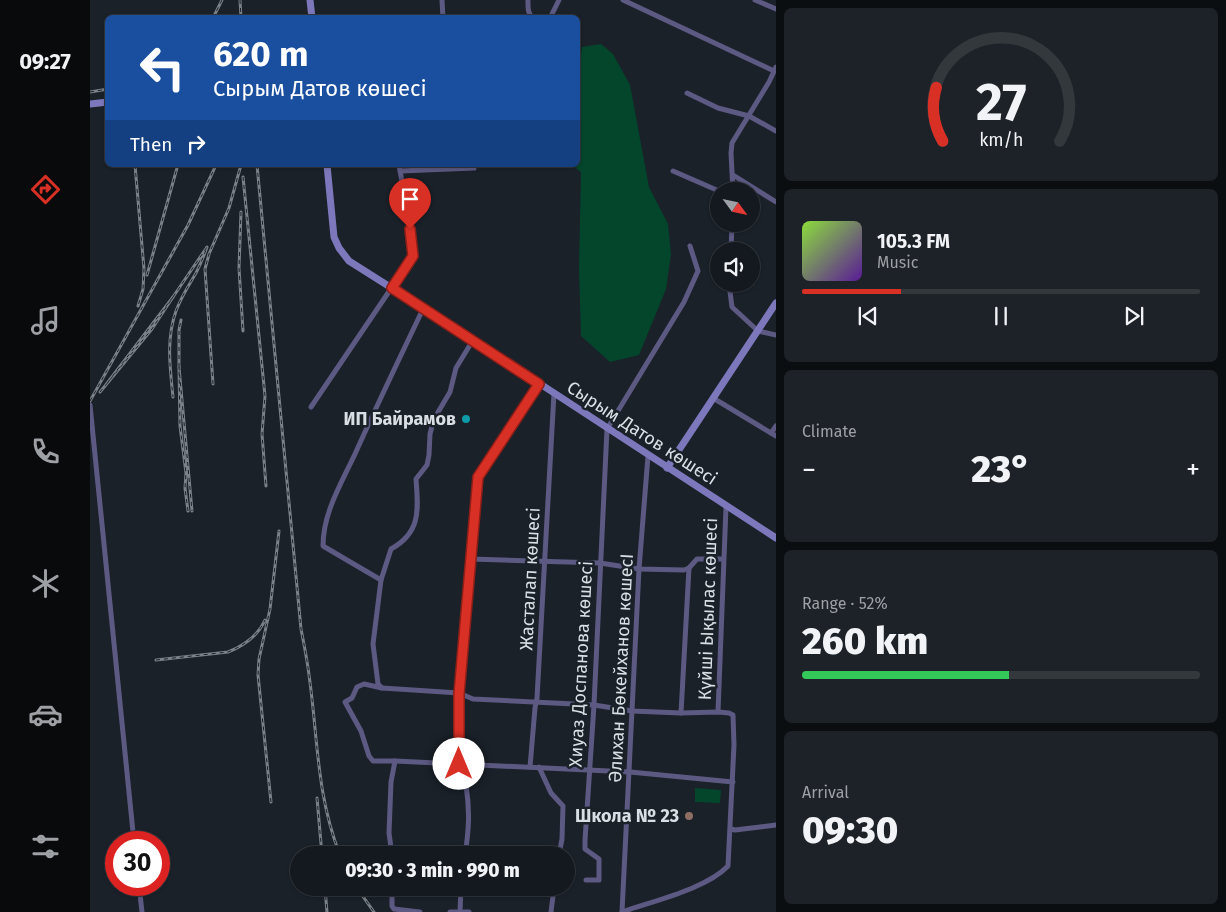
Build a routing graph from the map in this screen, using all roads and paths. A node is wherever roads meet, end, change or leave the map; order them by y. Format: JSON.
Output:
{"nodes":[{"id":1,"x":310,"y":0,"type":"edge"},
{"id":2,"x":442,"y":0,"type":"edge"},
{"id":3,"x":528,"y":0,"type":"edge"},
{"id":4,"x":559,"y":0,"type":"edge"},
{"id":5,"x":623,"y":0,"type":"edge"},
{"id":6,"x":756,"y":0,"type":"edge"},
{"id":7,"x":776,"y":10,"type":"edge"},
{"id":8,"x":312,"y":15,"type":"edge"},
{"id":9,"x":443,"y":15,"type":"edge"},
{"id":10,"x":531,"y":15,"type":"edge"},
{"id":11,"x":552,"y":15,"type":"edge"},
{"id":12,"x":775,"y":69,"type":"edge"},
{"id":13,"x":687,"y":93,"type":"dead end"},
{"id":14,"x":105,"y":102,"type":"edge"},
{"id":15,"x":90,"y":104,"type":"edge"},
{"id":16,"x":748,"y":116,"type":"junction"},
{"id":17,"x":776,"y":131,"type":"edge"},
{"id":18,"x":327,"y":167,"type":"edge"},
{"id":19,"x":399,"y":168,"type":"edge"},
{"id":20,"x":474,"y":168,"type":"dead end"},
{"id":21,"x":673,"y":171,"type":"dead end"},
{"id":22,"x":733,"y":175,"type":"junction"},
{"id":23,"x":733,"y":182,"type":"edge"},
{"id":24,"x":710,"y":187,"type":"edge"},
{"id":25,"x":776,"y":202,"type":"edge"},
{"id":26,"x":690,"y":246,"type":"dead end"},
{"id":27,"x":392,"y":288,"type":"junction"},
{"id":28,"x":730,"y":292,"type":"edge"},
{"id":29,"x":776,"y":304,"type":"edge"},
{"id":30,"x":423,"y":309,"type":"junction"},
{"id":31,"x":758,"y":331,"type":"junction"},
{"id":32,"x":776,"y":335,"type":"edge"},
{"id":33,"x":473,"y":340,"type":"junction"},
{"id":34,"x":539,"y":384,"type":"junction"},
{"id":35,"x":554,"y":394,"type":"junction"},
{"id":36,"x":713,"y":398,"type":"junction"},
{"id":37,"x":90,"y":405,"type":"edge"},
{"id":38,"x":311,"y":408,"type":"dead end"},
{"id":39,"x":776,"y":426,"type":"edge"},
{"id":40,"x":607,"y":429,"type":"junction"},
{"id":41,"x":774,"y":435,"type":"edge"},
{"id":42,"x":648,"y":456,"type":"junction"},
{"id":43,"x":667,"y":468,"type":"junction"},
{"id":44,"x":726,"y":507,"type":"junction"},
{"id":45,"x":776,"y":538,"type":"edge"},
{"id":46,"x":472,"y":559,"type":"junction"},
{"id":47,"x":723,"y":559,"type":"junction"},
{"id":48,"x":544,"y":562,"type":"junction"},
{"id":49,"x":600,"y":563,"type":"junction"},
{"id":50,"x":689,"y":568,"type":"junction"},
{"id":51,"x":639,"y":569,"type":"junction"},
{"id":52,"x":380,"y":580,"type":"junction"},
{"id":53,"x":382,"y":688,"type":"junction"},
{"id":54,"x":459,"y":694,"type":"junction"},
{"id":55,"x":536,"y":703,"type":"junction"},
{"id":56,"x":594,"y":705,"type":"junction"},
{"id":57,"x":632,"y":711,"type":"junction"},
{"id":58,"x":718,"y":712,"type":"junction"},
{"id":59,"x":681,"y":713,"type":"junction"},
{"id":60,"x":395,"y":762,"type":"junction"},
{"id":61,"x":459,"y":764,"type":"junction"},
{"id":62,"x":479,"y":764,"type":"junction"},
{"id":63,"x":530,"y":766,"type":"junction"},
{"id":64,"x":539,"y":767,"type":"junction"},
{"id":65,"x":588,"y":771,"type":"junction"},
{"id":66,"x":630,"y":772,"type":"junction"},
{"id":67,"x":733,"y":782,"type":"junction"},
{"id":68,"x":776,"y":825,"type":"edge"},
{"id":69,"x":731,"y":829,"type":"junction"},
{"id":70,"x":133,"y":831,"type":"edge"},
{"id":71,"x":391,"y":846,"type":"edge"},
{"id":72,"x":466,"y":846,"type":"edge"},
{"id":73,"x":561,"y":846,"type":"edge"},
{"id":74,"x":586,"y":880,"type":"dead end"},
{"id":75,"x":140,"y":896,"type":"edge"},
{"id":76,"x":392,"y":896,"type":"edge"},
{"id":77,"x":461,"y":896,"type":"edge"},
{"id":78,"x":553,"y":896,"type":"edge"},
{"id":79,"x":402,"y":911,"type":"edge"},
{"id":80,"x":460,"y":911,"type":"edge"},
{"id":81,"x":142,"y":912,"type":"edge"},
{"id":82,"x":420,"y":912,"type":"edge"},
{"id":83,"x":450,"y":912,"type":"edge"},
{"id":84,"x":469,"y":912,"type":"edge"},
{"id":85,"x":551,"y":912,"type":"edge"},
{"id":86,"x":622,"y":912,"type":"edge"}],
"edges":[{"from":1,"to":8,"type":"main road"},
{"from":2,"to":9,"type":"street"},
{"from":3,"to":10,"type":"street"},
{"from":4,"to":11,"type":"street"},
{"from":5,"to":12,"type":"street"},
{"from":6,"to":7,"type":"street"},
{"from":12,"to":16,"type":"street"},
{"from":13,"to":16,"type":"street"},
{"from":14,"to":15,"type":"main road"},
{"from":16,"to":17,"type":"street"},
{"from":16,"to":22,"type":"street"},
{"from":18,"to":27,"type":"main road","name":"Сырым Датов көшесі"},
{"from":19,"to":20,"type":"street"},
{"from":19,"to":27,"type":"street"},
{"from":21,"to":24,"type":"street"},
{"from":22,"to":23,"type":"street"},
{"from":22,"to":25,"type":"street"},
{"from":26,"to":40,"type":"street"},
{"from":27,"to":30,"type":"main road","name":"Сырым Датов көшесі"},
{"from":27,"to":38,"type":"street"},
{"from":28,"to":31,"type":"street"},
{"from":29,"to":31,"type":"main road"},
{"from":30,"to":33,"type":"main road","name":"Сырым Датов көшесі"},
{"from":30,"to":52,"type":"street"},
{"from":31,"to":32,"type":"street"},
{"from":31,"to":36,"type":"main road"},
{"from":33,"to":34,"type":"main road","name":"Сырым Датов көшесі"},
{"from":33,"to":52,"type":"street"},
{"from":34,"to":35,"type":"main road","name":"Сырым Датов көшесі"},
{"from":34,"to":46,"type":"street"},
{"from":35,"to":40,"type":"main road","name":"Сырым Датов көшесі"},
{"from":35,"to":48,"type":"street","name":"Жасталап көшесі"},
{"from":36,"to":41,"type":"street"},
{"from":36,"to":43,"type":"main road"},
{"from":37,"to":70,"type":"street"},
{"from":39,"to":41,"type":"street"},
{"from":40,"to":42,"type":"main road","name":"Сырым Датов көшесі"},
{"from":40,"to":49,"type":"street","name":"Хиуаз Доспанова көшесі"},
{"from":42,"to":43,"type":"main road","name":"Сырым Датов көшесі"},
{"from":42,"to":51,"type":"street","name":"Әлихан Бөкейханов көшесI"},
{"from":43,"to":44,"type":"main road","name":"Сырым Датов көшесі"},
{"from":44,"to":45,"type":"main road","name":"Сырым Датов көшесі"},
{"from":44,"to":47,"type":"street","name":"Күйші Ықылас көшесі"},
{"from":46,"to":48,"type":"street"},
{"from":46,"to":54,"type":"street"},
{"from":47,"to":50,"type":"street"},
{"from":47,"to":58,"type":"street","name":"Күйші Ықылас көшесі"},
{"from":48,"to":49,"type":"street"},
{"from":48,"to":55,"type":"street","name":"Жасталап көшесі"},
{"from":49,"to":51,"type":"street"},
{"from":49,"to":56,"type":"street","name":"Хиуаз Доспанова көшесі"},
{"from":50,"to":51,"type":"street"},
{"from":50,"to":59,"type":"street"},
{"from":51,"to":57,"type":"street","name":"Әлихан Бөкейханов көшесI"},
{"from":52,"to":53,"type":"street"},
{"from":53,"to":54,"type":"street"},
{"from":53,"to":60,"type":"street"},
{"from":54,"to":55,"type":"street"},
{"from":54,"to":61,"type":"street"},
{"from":55,"to":56,"type":"street"},
{"from":55,"to":63,"type":"street","name":"Жасталап көшесі"},
{"from":56,"to":57,"type":"street"},
{"from":56,"to":65,"type":"street","name":"Хиуаз Доспанова көшесі"},
{"from":57,"to":59,"type":"street"},
{"from":57,"to":66,"type":"street","name":"Әлихан Бөкейханов көшесI"},
{"from":58,"to":59,"type":"street"},
{"from":58,"to":67,"type":"street","name":"Күйші Ықылас көшесі"},
{"from":60,"to":61,"type":"street"},
{"from":60,"to":71,"type":"street"},
{"from":61,"to":62,"type":"street"},
{"from":62,"to":63,"type":"street"},
{"from":62,"to":72,"type":"street"},
{"from":63,"to":64,"type":"street"},
{"from":64,"to":65,"type":"street"},
{"from":64,"to":73,"type":"street"},
{"from":65,"to":66,"type":"street"},
{"from":65,"to":74,"type":"street","name":"Хиуаз Доспанова көшесі"},
{"from":66,"to":67,"type":"street"},
{"from":66,"to":86,"type":"street","name":"Әлихан Бөкейханов көшесI"},
{"from":67,"to":69,"type":"street","name":"Күйші Ықылас көшесі"},
{"from":68,"to":69,"type":"street"},
{"from":69,"to":86,"type":"street","name":"Күйші Ықылас көшесі"},
{"from":75,"to":81,"type":"street"},
{"from":76,"to":79,"type":"street"},
{"from":77,"to":80,"type":"street"},
{"from":78,"to":85,"type":"street"},
{"from":79,"to":82,"type":"street"},
{"from":80,"to":83,"type":"street"},
{"from":80,"to":84,"type":"street"}]}
